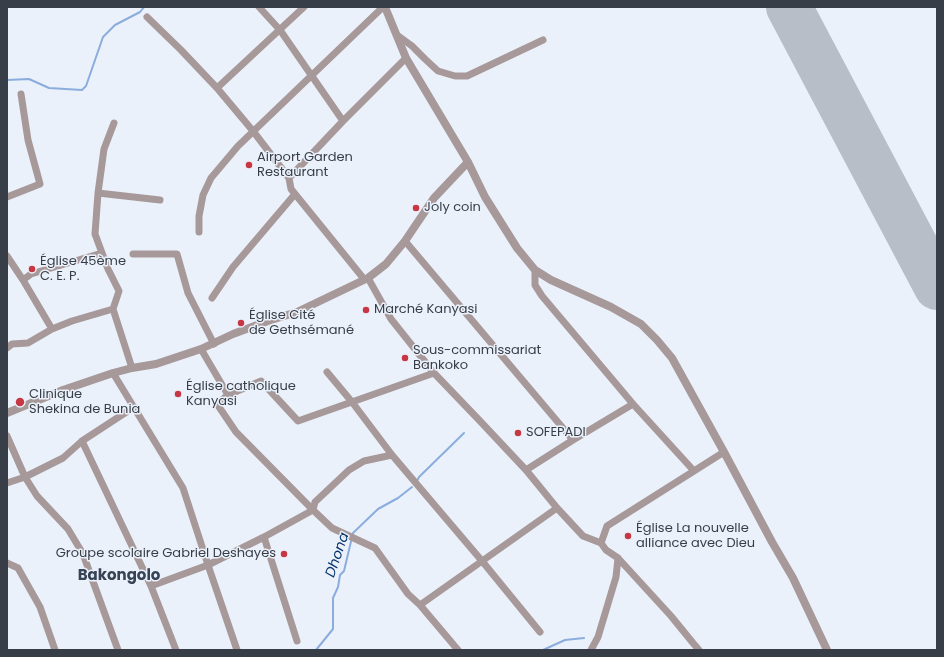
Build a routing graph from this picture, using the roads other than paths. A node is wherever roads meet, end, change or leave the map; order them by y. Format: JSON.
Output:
{"nodes":[{"id":1,"x":260,"y":7,"type":"edge"},
{"id":2,"x":304,"y":7,"type":"edge"},
{"id":3,"x":384,"y":7,"type":"edge"},
{"id":4,"x":147,"y":17,"type":"dead end"},
{"id":5,"x":280,"y":30,"type":"junction"},
{"id":6,"x":397,"y":35,"type":"junction"},
{"id":7,"x":543,"y":40,"type":"dead end"},
{"id":8,"x":406,"y":58,"type":"junction"},
{"id":9,"x":312,"y":75,"type":"junction"},
{"id":10,"x":217,"y":88,"type":"junction"},
{"id":11,"x":21,"y":94,"type":"dead end"},
{"id":12,"x":343,"y":121,"type":"junction"},
{"id":13,"x":114,"y":123,"type":"dead end"},
{"id":14,"x":253,"y":131,"type":"junction"},
{"id":15,"x":468,"y":162,"type":"junction"},
{"id":16,"x":289,"y":178,"type":"junction"},
{"id":17,"x":98,"y":193,"type":"junction"},
{"id":18,"x":295,"y":194,"type":"junction"},
{"id":19,"x":7,"y":197,"type":"edge"},
{"id":20,"x":160,"y":200,"type":"dead end"},
{"id":21,"x":199,"y":232,"type":"dead end"},
{"id":22,"x":405,"y":241,"type":"junction"},
{"id":23,"x":102,"y":253,"type":"junction"},
{"id":24,"x":133,"y":254,"type":"dead end"},
{"id":25,"x":7,"y":256,"type":"edge"},
{"id":26,"x":10,"y":265,"type":"edge"},
{"id":27,"x":535,"y":270,"type":"junction"},
{"id":28,"x":366,"y":279,"type":"junction"},
{"id":29,"x":23,"y":280,"type":"junction"},
{"id":30,"x":212,"y":298,"type":"dead end"},
{"id":31,"x":113,"y":309,"type":"junction"},
{"id":32,"x":52,"y":329,"type":"junction"},
{"id":33,"x":214,"y":344,"type":"junction"},
{"id":34,"x":7,"y":348,"type":"edge"},
{"id":35,"x":202,"y":349,"type":"junction"},
{"id":36,"x":132,"y":368,"type":"junction"},
{"id":37,"x":328,"y":372,"type":"dead end"},
{"id":38,"x":113,"y":373,"type":"junction"},
{"id":39,"x":434,"y":373,"type":"junction"},
{"id":40,"x":228,"y":395,"type":"junction"},
{"id":41,"x":352,"y":402,"type":"junction"},
{"id":42,"x":633,"y":404,"type":"junction"},
{"id":43,"x":134,"y":408,"type":"junction"},
{"id":44,"x":7,"y":413,"type":"edge"},
{"id":45,"x":7,"y":436,"type":"edge"},
{"id":46,"x":573,"y":440,"type":"junction"},
{"id":47,"x":82,"y":441,"type":"junction"},
{"id":48,"x":724,"y":452,"type":"junction"},
{"id":49,"x":392,"y":455,"type":"junction"},
{"id":50,"x":526,"y":470,"type":"junction"},
{"id":51,"x":694,"y":471,"type":"junction"},
{"id":52,"x":25,"y":477,"type":"junction"},
{"id":53,"x":7,"y":483,"type":"edge"},
{"id":54,"x":558,"y":508,"type":"junction"},
{"id":55,"x":312,"y":510,"type":"junction"},
{"id":56,"x":264,"y":537,"type":"junction"},
{"id":57,"x":600,"y":543,"type":"junction"},
{"id":58,"x":618,"y":558,"type":"junction"},
{"id":59,"x":482,"y":561,"type":"junction"},
{"id":60,"x":7,"y":563,"type":"edge"},
{"id":61,"x":208,"y":565,"type":"junction"},
{"id":62,"x":151,"y":586,"type":"junction"},
{"id":63,"x":420,"y":606,"type":"junction"},
{"id":64,"x":540,"y":632,"type":"dead end"},
{"id":65,"x":297,"y":641,"type":"dead end"},
{"id":66,"x":54,"y":650,"type":"edge"},
{"id":67,"x":118,"y":650,"type":"edge"},
{"id":68,"x":176,"y":650,"type":"edge"},
{"id":69,"x":237,"y":650,"type":"edge"},
{"id":70,"x":458,"y":650,"type":"edge"},
{"id":71,"x":590,"y":650,"type":"edge"},
{"id":72,"x":700,"y":650,"type":"edge"},
{"id":73,"x":827,"y":650,"type":"edge"}],
"edges":[{"from":1,"to":5,"type":"street"},
{"from":2,"to":5,"type":"street"},
{"from":3,"to":6,"type":"street"},
{"from":3,"to":9,"type":"street"},
{"from":4,"to":10,"type":"street"},
{"from":5,"to":9,"type":"street"},
{"from":5,"to":10,"type":"street"},
{"from":6,"to":7,"type":"street"},
{"from":6,"to":8,"type":"street"},
{"from":8,"to":12,"type":"street"},
{"from":8,"to":15,"type":"street"},
{"from":9,"to":12,"type":"street"},
{"from":9,"to":14,"type":"street"},
{"from":10,"to":14,"type":"street"},
{"from":11,"to":19,"type":"street"},
{"from":12,"to":16,"type":"street"},
{"from":13,"to":17,"type":"street"},
{"from":14,"to":16,"type":"street"},
{"from":14,"to":21,"type":"street"},
{"from":15,"to":22,"type":"street"},
{"from":15,"to":27,"type":"street"},
{"from":16,"to":18,"type":"street"},
{"from":17,"to":20,"type":"street"},
{"from":17,"to":23,"type":"street"},
{"from":18,"to":28,"type":"street"},
{"from":18,"to":30,"type":"street"},
{"from":22,"to":28,"type":"street"},
{"from":22,"to":46,"type":"street"},
{"from":23,"to":29,"type":"street"},
{"from":23,"to":31,"type":"street"},
{"from":24,"to":33,"type":"street"},
{"from":25,"to":26,"type":"street"},
{"from":26,"to":29,"type":"street"},
{"from":27,"to":42,"type":"street"},
{"from":27,"to":48,"type":"street"},
{"from":28,"to":33,"type":"street"},
{"from":28,"to":39,"type":"street"},
{"from":29,"to":32,"type":"street"},
{"from":31,"to":32,"type":"street"},
{"from":31,"to":36,"type":"street"},
{"from":32,"to":34,"type":"street"},
{"from":33,"to":35,"type":"street"},
{"from":35,"to":36,"type":"street"},
{"from":35,"to":40,"type":"street"},
{"from":36,"to":38,"type":"street"},
{"from":37,"to":41,"type":"street"},
{"from":38,"to":43,"type":"street"},
{"from":38,"to":44,"type":"street"},
{"from":39,"to":41,"type":"street"},
{"from":39,"to":50,"type":"street"},
{"from":40,"to":41,"type":"street"},
{"from":40,"to":55,"type":"street"},
{"from":41,"to":49,"type":"street"},
{"from":42,"to":46,"type":"street"},
{"from":42,"to":51,"type":"street"},
{"from":43,"to":47,"type":"street"},
{"from":43,"to":61,"type":"street"},
{"from":45,"to":52,"type":"street"},
{"from":46,"to":50,"type":"street"},
{"from":47,"to":52,"type":"street"},
{"from":47,"to":62,"type":"street"},
{"from":48,"to":51,"type":"street"},
{"from":48,"to":73,"type":"street"},
{"from":49,"to":55,"type":"street"},
{"from":49,"to":59,"type":"street"},
{"from":50,"to":54,"type":"street"},
{"from":51,"to":57,"type":"street"},
{"from":52,"to":53,"type":"street"},
{"from":52,"to":67,"type":"street"},
{"from":54,"to":57,"type":"street"},
{"from":54,"to":59,"type":"street"},
{"from":55,"to":56,"type":"street"},
{"from":55,"to":63,"type":"street"},
{"from":56,"to":61,"type":"street"},
{"from":56,"to":65,"type":"street"},
{"from":57,"to":58,"type":"street"},
{"from":58,"to":71,"type":"street"},
{"from":58,"to":72,"type":"street"},
{"from":59,"to":63,"type":"street"},
{"from":59,"to":64,"type":"street"},
{"from":60,"to":66,"type":"street"},
{"from":61,"to":62,"type":"street"},
{"from":61,"to":69,"type":"street"},
{"from":62,"to":68,"type":"street"},
{"from":63,"to":70,"type":"street"}]}
